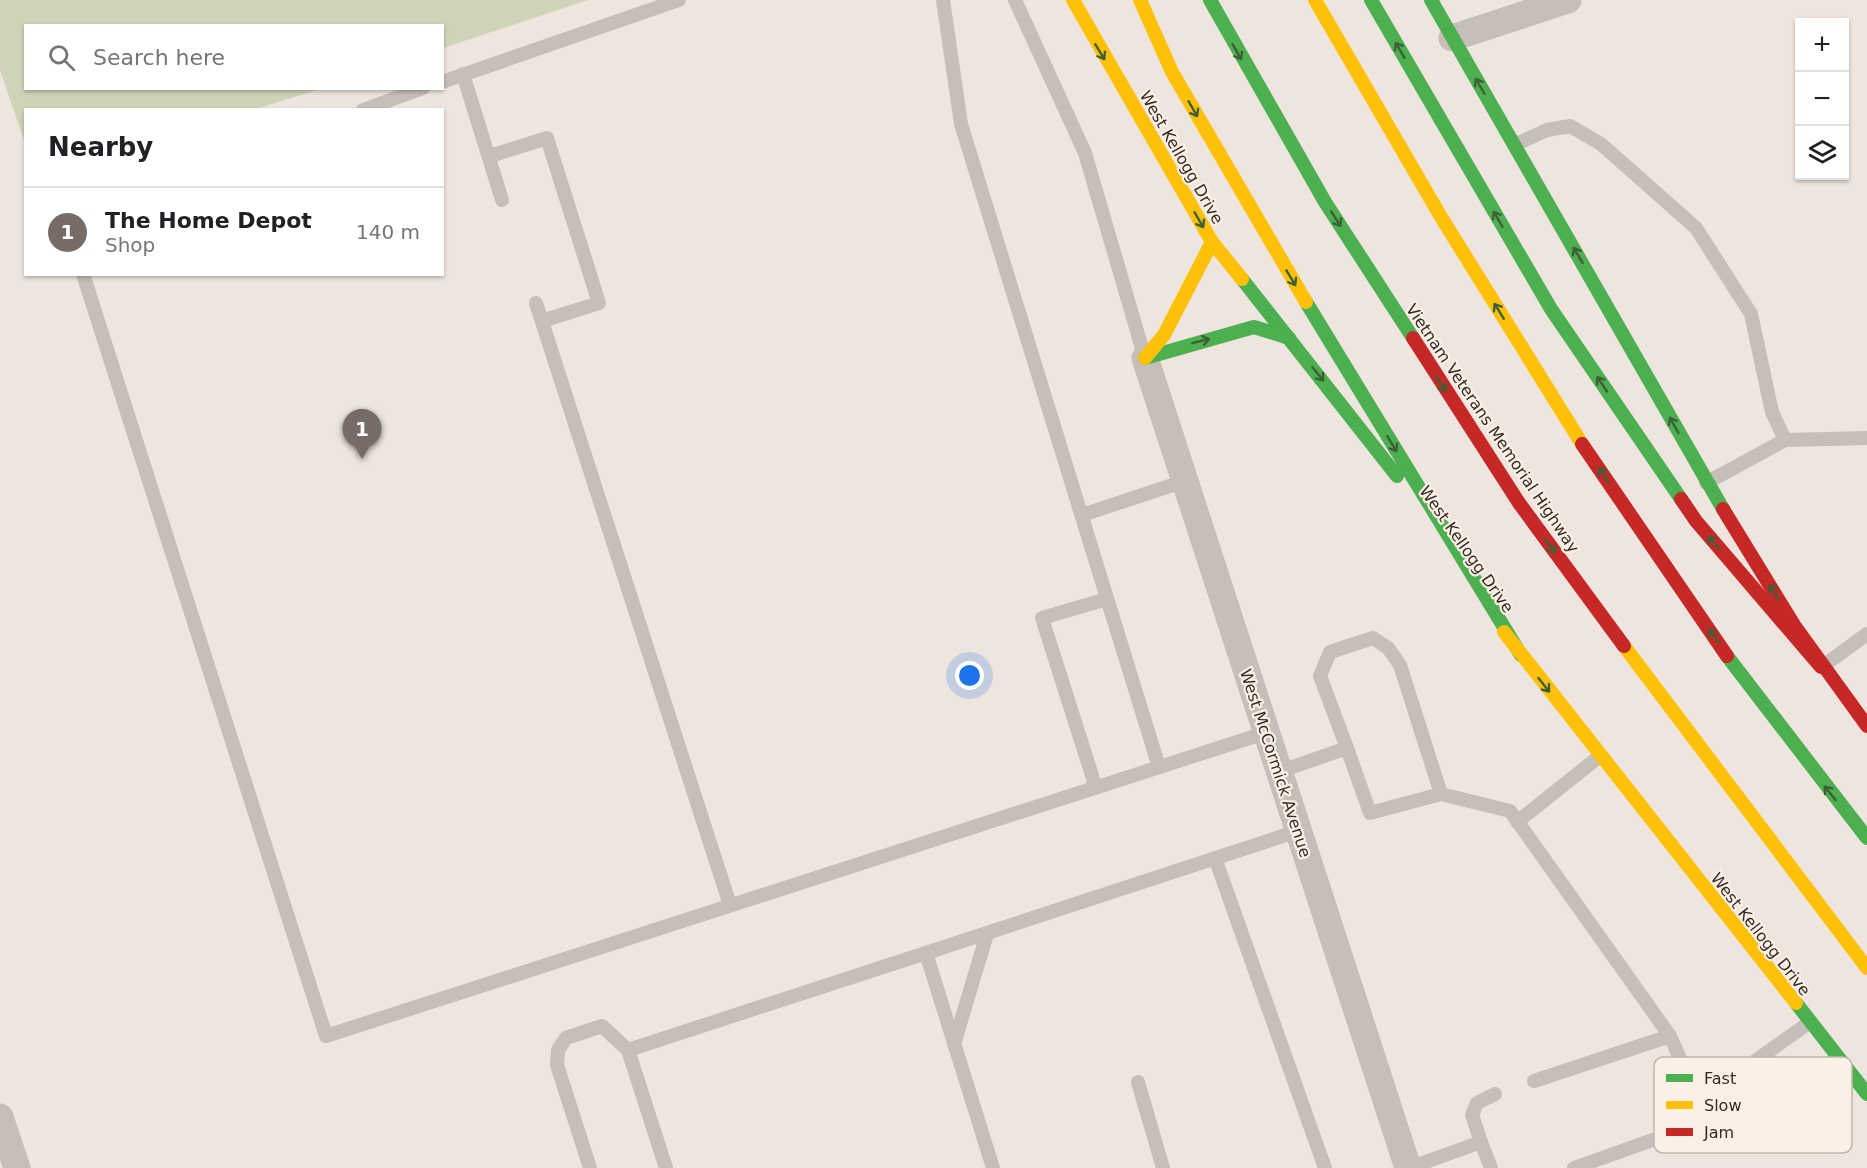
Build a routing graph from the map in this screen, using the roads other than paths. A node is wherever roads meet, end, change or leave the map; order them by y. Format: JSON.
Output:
{"nodes":[{"id":1,"x":679,"y":0,"type":"edge"},
{"id":2,"x":943,"y":0,"type":"edge"},
{"id":3,"x":1015,"y":0,"type":"edge"},
{"id":4,"x":1073,"y":0,"type":"edge"},
{"id":5,"x":1140,"y":0,"type":"edge"},
{"id":6,"x":1210,"y":0,"type":"edge"},
{"id":7,"x":1315,"y":0,"type":"edge"},
{"id":8,"x":1371,"y":0,"type":"edge"},
{"id":9,"x":1431,"y":0,"type":"edge"},
{"id":10,"x":1568,"y":0,"type":"edge"},
{"id":11,"x":1520,"y":8,"type":"edge"},
{"id":12,"x":1452,"y":38,"type":"junction"},
{"id":13,"x":463,"y":74,"type":"junction"},
{"id":14,"x":444,"y":81,"type":"edge"},
{"id":15,"x":418,"y":90,"type":"edge"},
{"id":16,"x":368,"y":108,"type":"edge"},
{"id":17,"x":1514,"y":145,"type":"junction"},
{"id":18,"x":490,"y":156,"type":"junction"},
{"id":19,"x":502,"y":200,"type":"dead end"},
{"id":20,"x":1212,"y":242,"type":"junction"},
{"id":21,"x":84,"y":276,"type":"edge"},
{"id":22,"x":536,"y":303,"type":"dead end"},
{"id":23,"x":542,"y":321,"type":"junction"},
{"id":24,"x":1289,"y":338,"type":"junction"},
{"id":25,"x":1145,"y":358,"type":"junction"},
{"id":26,"x":1867,"y":438,"type":"edge"},
{"id":27,"x":1785,"y":440,"type":"junction"},
{"id":28,"x":1185,"y":481,"type":"junction"},
{"id":29,"x":1706,"y":483,"type":"junction"},
{"id":30,"x":1082,"y":515,"type":"junction"},
{"id":31,"x":1107,"y":599,"type":"junction"},
{"id":32,"x":1867,"y":634,"type":"edge"},
{"id":33,"x":1521,"y":655,"type":"junction"},
{"id":34,"x":1821,"y":667,"type":"junction"},
{"id":35,"x":1867,"y":726,"type":"edge"},
{"id":36,"x":1265,"y":733,"type":"junction"},
{"id":37,"x":1347,"y":748,"type":"junction"},
{"id":38,"x":1600,"y":756,"type":"junction"},
{"id":39,"x":1159,"y":767,"type":"junction"},
{"id":40,"x":1278,"y":772,"type":"junction"},
{"id":41,"x":1096,"y":788,"type":"junction"},
{"id":42,"x":1441,"y":794,"type":"junction"},
{"id":43,"x":1517,"y":822,"type":"junction"},
{"id":44,"x":1298,"y":831,"type":"junction"},
{"id":45,"x":1867,"y":838,"type":"edge"},
{"id":46,"x":1215,"y":858,"type":"junction"},
{"id":47,"x":730,"y":905,"type":"junction"},
{"id":48,"x":987,"y":934,"type":"junction"},
{"id":49,"x":926,"y":953,"type":"junction"},
{"id":50,"x":1867,"y":968,"type":"edge"},
{"id":51,"x":1809,"y":1022,"type":"junction"},
{"id":52,"x":1670,"y":1036,"type":"junction"},
{"id":53,"x":954,"y":1044,"type":"junction"},
{"id":54,"x":628,"y":1050,"type":"junction"},
{"id":55,"x":1679,"y":1057,"type":"edge"},
{"id":56,"x":1760,"y":1057,"type":"edge"},
{"id":57,"x":1837,"y":1057,"type":"edge"},
{"id":58,"x":1852,"y":1075,"type":"edge"},
{"id":59,"x":1534,"y":1081,"type":"dead end"},
{"id":60,"x":1138,"y":1082,"type":"dead end"},
{"id":61,"x":1495,"y":1094,"type":"dead end"},
{"id":62,"x":1867,"y":1094,"type":"edge"},
{"id":63,"x":0,"y":1117,"type":"edge"},
{"id":64,"x":1654,"y":1139,"type":"edge"},
{"id":65,"x":1481,"y":1142,"type":"junction"},
{"id":66,"x":17,"y":1168,"type":"edge"},
{"id":67,"x":591,"y":1168,"type":"edge"},
{"id":68,"x":666,"y":1168,"type":"edge"},
{"id":69,"x":993,"y":1168,"type":"edge"},
{"id":70,"x":1164,"y":1168,"type":"edge"},
{"id":71,"x":1325,"y":1168,"type":"edge"},
{"id":72,"x":1408,"y":1168,"type":"edge"},
{"id":73,"x":1491,"y":1168,"type":"edge"},
{"id":74,"x":1574,"y":1168,"type":"edge"}],
"edges":[{"from":1,"to":13,"type":"lane"},
{"from":2,"to":30,"type":"lane"},
{"from":3,"to":25,"type":"lane"},
{"from":4,"to":20,"type":"main road","name":"West Kellogg Drive","one_way":true},
{"from":5,"to":33,"type":"main road","one_way":true},
{"from":6,"to":50,"type":"main road","name":"Vietnam Veterans Memorial Highway","one_way":true},
{"from":45,"to":7,"type":"main road","one_way":true},
{"from":34,"to":8,"type":"main road","one_way":true},
{"from":9,"to":12,"type":"main road"},
{"from":10,"to":11,"type":"street"},
{"from":11,"to":12,"type":"street"},
{"from":17,"to":12,"type":"main road","one_way":true},
{"from":13,"to":14,"type":"lane"},
{"from":13,"to":18,"type":"lane"},
{"from":15,"to":16,"type":"lane"},
{"from":17,"to":27,"type":"lane"},
{"from":29,"to":17,"type":"main road","one_way":true},
{"from":18,"to":19,"type":"lane"},
{"from":18,"to":23,"type":"lane"},
{"from":20,"to":24,"type":"main road","name":"West Kellogg Drive"},
{"from":20,"to":25,"type":"main road"},
{"from":21,"to":47,"type":"lane"},
{"from":22,"to":23,"type":"lane"},
{"from":23,"to":47,"type":"lane"},
{"from":25,"to":24,"type":"main road","one_way":true},
{"from":24,"to":33,"type":"main road","name":"West Kellogg Drive","one_way":true},
{"from":25,"to":28,"type":"street","name":"West McCormick Avenue"},
{"from":26,"to":27,"type":"lane"},
{"from":27,"to":29,"type":"lane"},
{"from":28,"to":30,"type":"lane"},
{"from":28,"to":36,"type":"street","name":"West McCormick Avenue"},
{"from":34,"to":29,"type":"main road","one_way":true},
{"from":30,"to":31,"type":"lane"},
{"from":31,"to":39,"type":"lane"},
{"from":31,"to":41,"type":"lane"},
{"from":32,"to":34,"type":"lane"},
{"from":33,"to":38,"type":"main road","name":"West Kellogg Drive","one_way":true},
{"from":34,"to":35,"type":"main road"},
{"from":36,"to":39,"type":"lane"},
{"from":36,"to":40,"type":"street","name":"West McCormick Avenue"},
{"from":37,"to":40,"type":"lane"},
{"from":37,"to":42,"type":"lane"},
{"from":37,"to":42,"type":"lane"},
{"from":38,"to":43,"type":"lane"},
{"from":38,"to":51,"type":"main road","name":"West Kellogg Drive"},
{"from":39,"to":41,"type":"lane"},
{"from":40,"to":44,"type":"street","name":"West McCormick Avenue"},
{"from":41,"to":47,"type":"lane"},
{"from":42,"to":43,"type":"lane"},
{"from":43,"to":52,"type":"lane"},
{"from":44,"to":46,"type":"lane"},
{"from":44,"to":72,"type":"street","name":"West McCormick Avenue"},
{"from":46,"to":48,"type":"lane"},
{"from":46,"to":71,"type":"lane"},
{"from":48,"to":49,"type":"lane"},
{"from":48,"to":53,"type":"lane"},
{"from":49,"to":53,"type":"lane"},
{"from":49,"to":54,"type":"lane"},
{"from":51,"to":56,"type":"lane"},
{"from":51,"to":57,"type":"main road","name":"West Kellogg Drive"},
{"from":52,"to":55,"type":"lane"},
{"from":52,"to":59,"type":"lane"},
{"from":53,"to":69,"type":"lane"},
{"from":54,"to":67,"type":"lane"},
{"from":54,"to":68,"type":"lane"},
{"from":58,"to":62,"type":"main road","name":"West Kellogg Drive"},
{"from":60,"to":70,"type":"lane"},
{"from":61,"to":65,"type":"lane"},
{"from":63,"to":66,"type":"street"},
{"from":64,"to":74,"type":"lane"},
{"from":65,"to":72,"type":"lane"},
{"from":65,"to":73,"type":"lane"}]}
